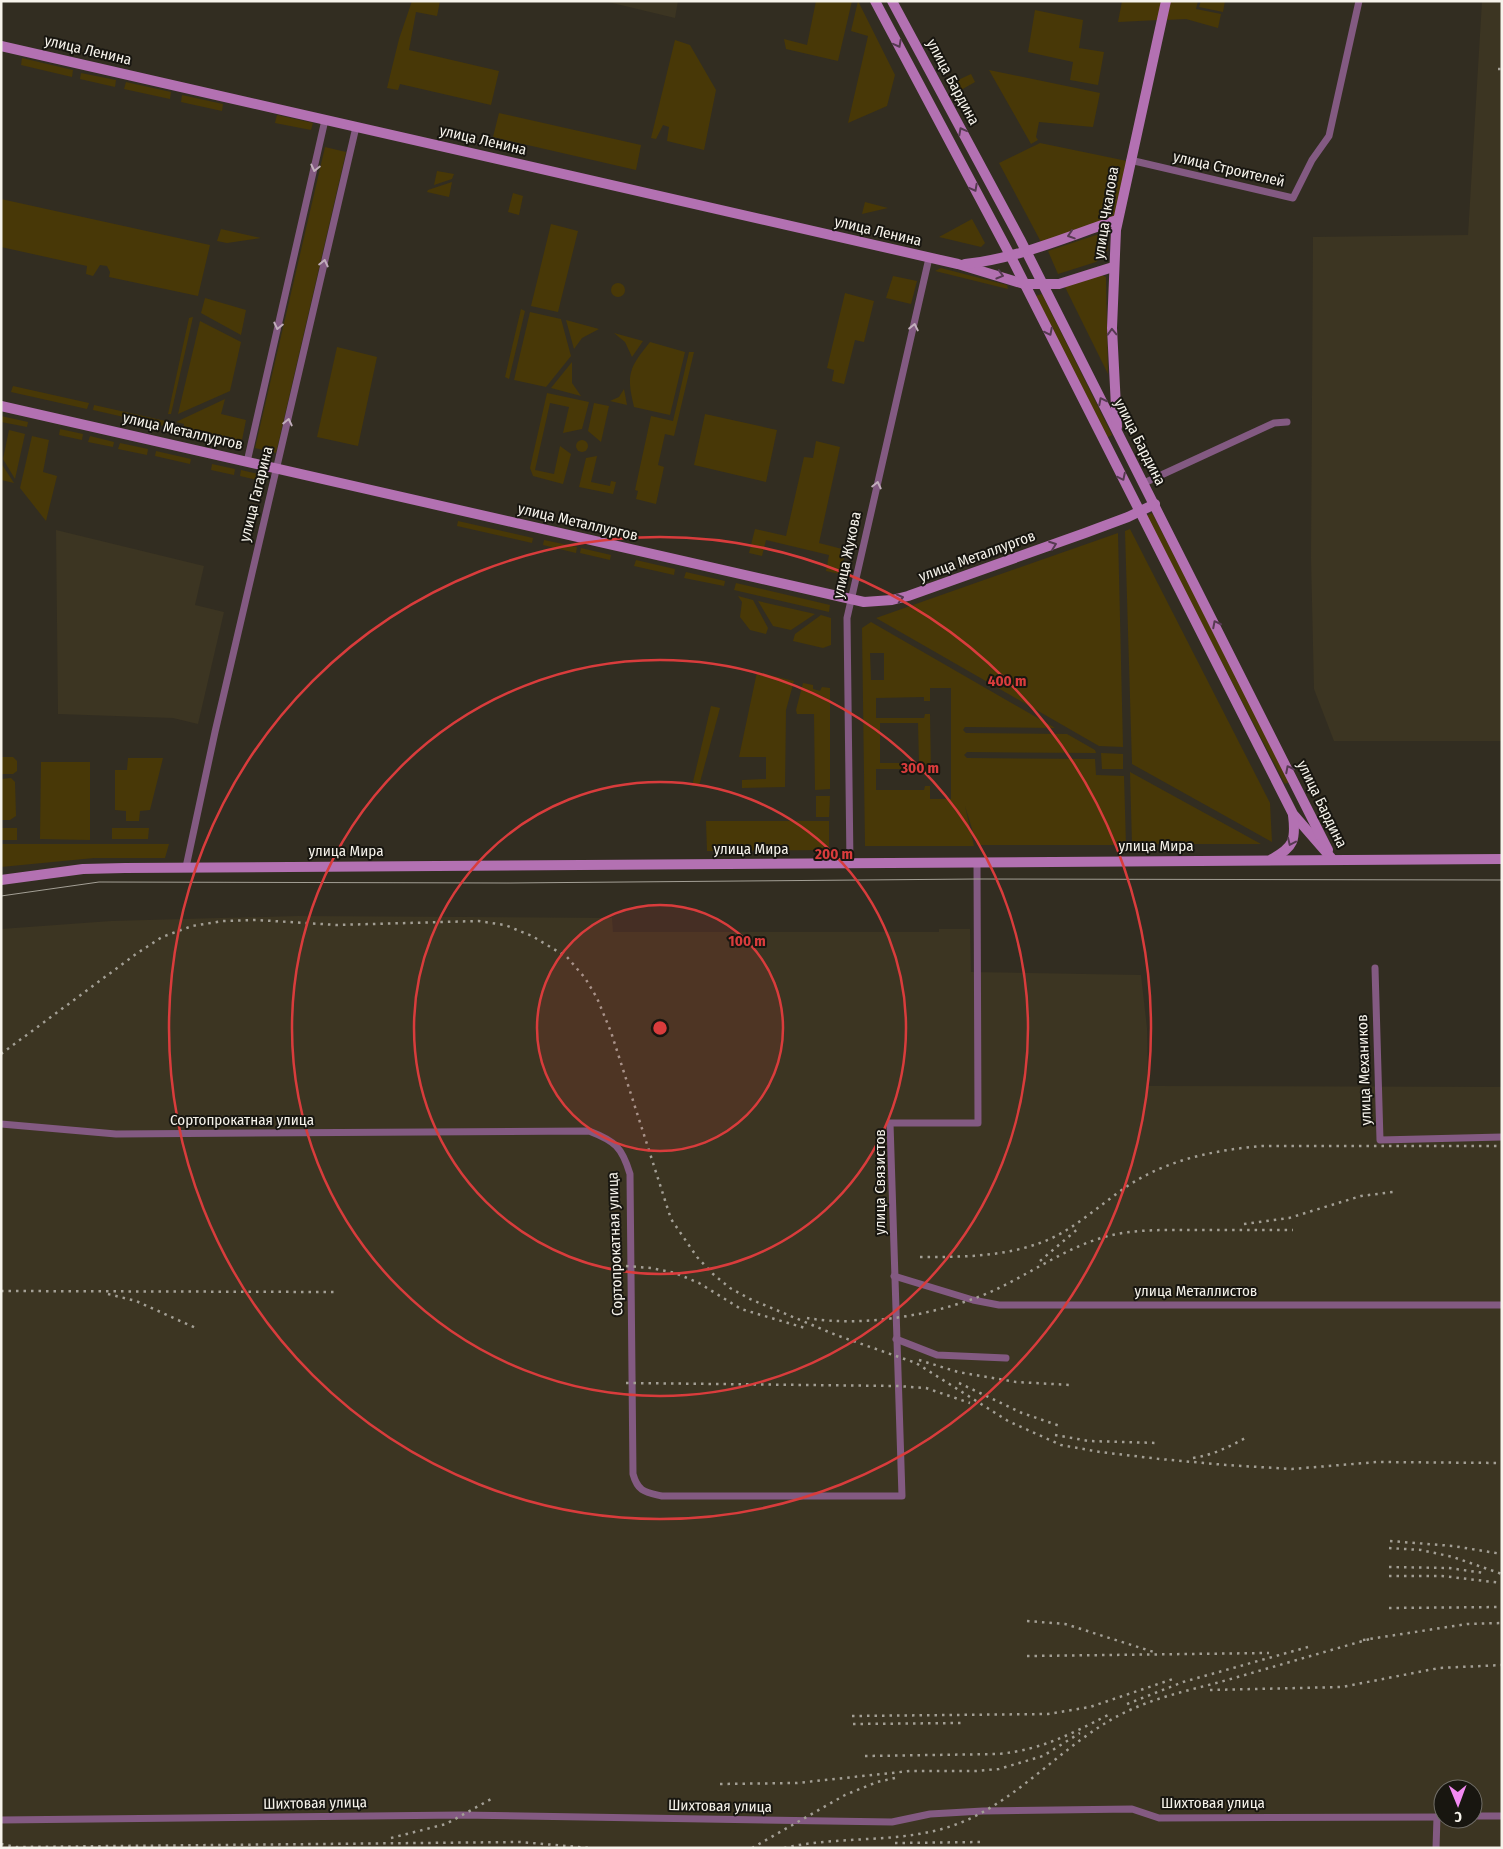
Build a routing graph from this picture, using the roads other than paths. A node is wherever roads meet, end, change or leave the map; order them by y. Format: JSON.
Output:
{"nodes":[{"id":1,"x":875,"y":1,"type":"edge"},
{"id":2,"x":892,"y":1,"type":"edge"},
{"id":3,"x":1166,"y":1,"type":"edge"},
{"id":4,"x":1359,"y":1,"type":"edge"},
{"id":5,"x":1,"y":46,"type":"edge"},
{"id":6,"x":325,"y":120,"type":"junction"},
{"id":7,"x":356,"y":127,"type":"junction"},
{"id":8,"x":1130,"y":160,"type":"junction"},
{"id":9,"x":1117,"y":220,"type":"junction"},
{"id":10,"x":1026,"y":250,"type":"junction"},
{"id":11,"x":1010,"y":255,"type":"junction"},
{"id":12,"x":929,"y":258,"type":"junction"},
{"id":13,"x":958,"y":264,"type":"junction"},
{"id":14,"x":1113,"y":268,"type":"junction"},
{"id":15,"x":1042,"y":282,"type":"junction"},
{"id":16,"x":1024,"y":284,"type":"junction"},
{"id":17,"x":1,"y":406,"type":"edge"},
{"id":18,"x":1287,"y":422,"type":"dead end"},
{"id":19,"x":1118,"y":433,"type":"junction"},
{"id":20,"x":247,"y":462,"type":"junction"},
{"id":21,"x":277,"y":469,"type":"junction"},
{"id":22,"x":1144,"y":482,"type":"junction"},
{"id":23,"x":1155,"y":504,"type":"junction"},
{"id":24,"x":1139,"y":512,"type":"junction"},
{"id":25,"x":852,"y":601,"type":"junction"},
{"id":26,"x":1257,"y":706,"type":"junction"},
{"id":27,"x":1242,"y":714,"type":"junction"},
{"id":28,"x":1293,"y":814,"type":"junction"},
{"id":29,"x":1502,"y":859,"type":"edge"},
{"id":30,"x":1270,"y":860,"type":"junction"},
{"id":31,"x":1333,"y":860,"type":"junction"},
{"id":32,"x":977,"y":862,"type":"junction"},
{"id":33,"x":850,"y":864,"type":"junction"},
{"id":34,"x":186,"y":867,"type":"junction"},
{"id":35,"x":1,"y":880,"type":"edge"},
{"id":36,"x":1375,"y":968,"type":"dead end"},
{"id":37,"x":1,"y":1124,"type":"edge"},
{"id":38,"x":1502,"y":1137,"type":"edge"},
{"id":39,"x":894,"y":1276,"type":"junction"},
{"id":40,"x":1502,"y":1306,"type":"edge"},
{"id":41,"x":896,"y":1339,"type":"junction"},
{"id":42,"x":1006,"y":1358,"type":"dead end"},
{"id":43,"x":902,"y":1496,"type":"joint"},
{"id":44,"x":1483,"y":1816,"type":"edge"},
{"id":45,"x":1502,"y":1816,"type":"edge"},
{"id":46,"x":1433,"y":1817,"type":"edge"},
{"id":47,"x":1,"y":1820,"type":"edge"},
{"id":48,"x":1438,"y":1829,"type":"edge"},
{"id":49,"x":1436,"y":1848,"type":"edge"}],
"edges":[{"from":1,"to":11,"type":"main road","name":"улица Бардина","one_way":true},
{"from":10,"to":2,"type":"main road","name":"улица Бардина","one_way":true},
{"from":3,"to":8,"type":"main road","name":"улица Чкалова"},
{"from":4,"to":8,"type":"street","name":"улица Строителей"},
{"from":5,"to":6,"type":"main road","name":"улица Ленина"},
{"from":6,"to":7,"type":"main road","name":"улица Ленина"},
{"from":6,"to":20,"type":"street","name":"улица Гагарина","one_way":true},
{"from":7,"to":12,"type":"main road","name":"улица Ленина"},
{"from":21,"to":7,"type":"street","name":"улица Гагарина","one_way":true},
{"from":8,"to":9,"type":"main road","name":"улица Чкалова"},
{"from":9,"to":10,"type":"main road","name":"улица Ленина","one_way":true},
{"from":9,"to":14,"type":"main road","name":"улица Чкалова"},
{"from":10,"to":11,"type":"main road","name":"улица Ленина"},
{"from":10,"to":15,"type":"main road","name":"улица Бардина"},
{"from":11,"to":13,"type":"main road","name":"улица Ленина"},
{"from":11,"to":16,"type":"main road","name":"улица Бардина"},
{"from":12,"to":13,"type":"main road","name":"улица Ленина"},
{"from":25,"to":12,"type":"street","name":"улица Жукова","one_way":true},
{"from":13,"to":16,"type":"main road","name":"улица Ленина","one_way":true},
{"from":14,"to":15,"type":"main road","name":"улица Ленина"},
{"from":19,"to":14,"type":"main road","name":"улица Чкалова","one_way":true},
{"from":15,"to":16,"type":"main road","name":"улица Ленина"},
{"from":19,"to":15,"type":"main road","name":"улица Бардина","one_way":true},
{"from":16,"to":24,"type":"main road","name":"улица Бардина","one_way":true},
{"from":17,"to":20,"type":"main road","name":"улица Металлургов"},
{"from":18,"to":22,"type":"street"},
{"from":19,"to":22,"type":"main road","name":"улица Бардина"},
{"from":20,"to":21,"type":"main road","name":"улица Металлургов"},
{"from":21,"to":25,"type":"main road","name":"улица Металлургов"},
{"from":21,"to":34,"type":"street","name":"улица Гагарина"},
{"from":22,"to":23,"type":"main road","name":"улица Бардина"},
{"from":23,"to":24,"type":"main road","name":"улица Металлургов"},
{"from":26,"to":23,"type":"main road","name":"улица Бардина","one_way":true},
{"from":25,"to":24,"type":"main road","name":"улица Металлургов","one_way":true},
{"from":24,"to":27,"type":"main road","name":"улица Бардина"},
{"from":25,"to":33,"type":"street","name":"улица Жукова"},
{"from":26,"to":27,"type":"main road"},
{"from":31,"to":26,"type":"main road","name":"улица Бардина","one_way":true},
{"from":27,"to":28,"type":"main road","name":"улица Бардина"},
{"from":28,"to":30,"type":"main road","one_way":true},
{"from":28,"to":31,"type":"main road","name":"улица Бардина"},
{"from":29,"to":31,"type":"main road","name":"улица Мира"},
{"from":30,"to":31,"type":"main road","name":"улица Мира"},
{"from":30,"to":32,"type":"main road","name":"улица Мира"},
{"from":32,"to":33,"type":"main road","name":"улица Мира"},
{"from":32,"to":39,"type":"street","name":"улица Связистов"},
{"from":33,"to":34,"type":"main road","name":"улица Мира"},
{"from":34,"to":35,"type":"main road","name":"улица Мира"},
{"from":36,"to":38,"type":"street","name":"улица Механиков"},
{"from":37,"to":43,"type":"street","name":"Сортопрокатная улица"},
{"from":39,"to":40,"type":"street","name":"улица Металлистов"},
{"from":39,"to":41,"type":"street","name":"улица Связистов"},
{"from":41,"to":42,"type":"street"},
{"from":41,"to":43,"type":"street","name":"улица Связистов"},
{"from":44,"to":45,"type":"street"},
{"from":46,"to":47,"type":"street","name":"Шихтовая улица"},
{"from":48,"to":49,"type":"street"}]}
